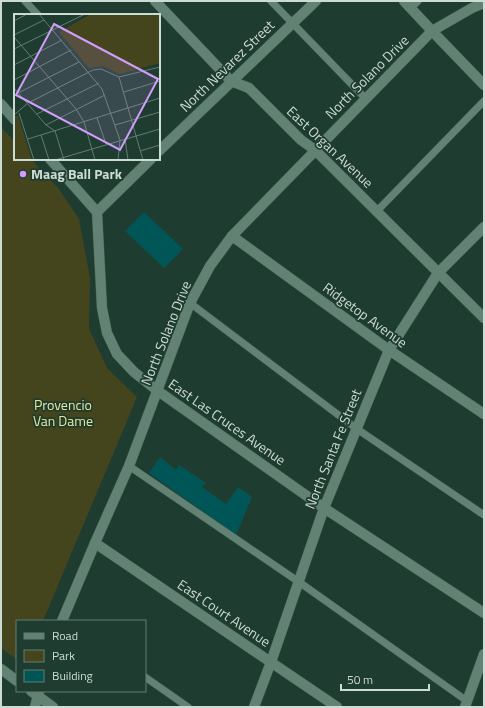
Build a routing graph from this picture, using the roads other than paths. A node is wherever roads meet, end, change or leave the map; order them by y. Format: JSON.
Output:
{"nodes":[{"id":1,"x":25,"y":1,"type":"edge"},
{"id":2,"x":155,"y":1,"type":"edge"},
{"id":3,"x":271,"y":1,"type":"edge"},
{"id":4,"x":316,"y":1,"type":"edge"},
{"id":5,"x":411,"y":3,"type":"edge"},
{"id":6,"x":484,"y":3,"type":"edge"},
{"id":7,"x":37,"y":14,"type":"edge"},
{"id":8,"x":292,"y":23,"type":"junction"},
{"id":9,"x":432,"y":31,"type":"junction"},
{"id":10,"x":231,"y":81,"type":"junction"},
{"id":11,"x":484,"y":85,"type":"edge"},
{"id":12,"x":366,"y":99,"type":"junction"},
{"id":13,"x":484,"y":101,"type":"edge"},
{"id":14,"x":1,"y":104,"type":"edge"},
{"id":15,"x":14,"y":119,"type":"edge"},
{"id":16,"x":160,"y":147,"type":"edge"},
{"id":17,"x":315,"y":150,"type":"junction"},
{"id":18,"x":51,"y":160,"type":"edge"},
{"id":19,"x":150,"y":160,"type":"edge"},
{"id":20,"x":377,"y":211,"type":"junction"},
{"id":21,"x":97,"y":212,"type":"junction"},
{"id":22,"x":484,"y":227,"type":"edge"},
{"id":23,"x":232,"y":236,"type":"junction"},
{"id":24,"x":438,"y":273,"type":"junction"},
{"id":25,"x":190,"y":303,"type":"junction"},
{"id":26,"x":484,"y":318,"type":"edge"},
{"id":27,"x":389,"y":350,"type":"junction"},
{"id":28,"x":158,"y":391,"type":"junction"},
{"id":29,"x":484,"y":414,"type":"edge"},
{"id":30,"x":357,"y":428,"type":"junction"},
{"id":31,"x":129,"y":466,"type":"junction"},
{"id":32,"x":324,"y":508,"type":"junction"},
{"id":33,"x":484,"y":515,"type":"edge"},
{"id":34,"x":95,"y":543,"type":"junction"},
{"id":35,"x":299,"y":582,"type":"junction"},
{"id":36,"x":484,"y":613,"type":"edge"},
{"id":37,"x":63,"y":620,"type":"edge"},
{"id":38,"x":484,"y":654,"type":"edge"},
{"id":39,"x":271,"y":662,"type":"junction"},
{"id":40,"x":1,"y":669,"type":"edge"},
{"id":41,"x":146,"y":679,"type":"edge"},
{"id":42,"x":16,"y":680,"type":"edge"},
{"id":43,"x":36,"y":692,"type":"edge"},
{"id":44,"x":466,"y":704,"type":"edge"},
{"id":45,"x":35,"y":707,"type":"edge"},
{"id":46,"x":53,"y":707,"type":"edge"},
{"id":47,"x":188,"y":707,"type":"edge"},
{"id":48,"x":254,"y":707,"type":"edge"},
{"id":49,"x":337,"y":707,"type":"edge"}],
"edges":[{"from":1,"to":7,"type":"lane"},
{"from":2,"to":10,"type":"street","name":"East Organ Avenue"},
{"from":3,"to":8,"type":"lane"},
{"from":4,"to":8,"type":"street","name":"North Nevarez Street"},
{"from":5,"to":9,"type":"street"},
{"from":6,"to":9,"type":"street","name":"North Solano Drive"},
{"from":8,"to":10,"type":"street","name":"North Nevarez Street"},
{"from":8,"to":12,"type":"lane"},
{"from":9,"to":11,"type":"street"},
{"from":9,"to":12,"type":"street","name":"North Solano Drive"},
{"from":10,"to":16,"type":"street","name":"North Nevarez Street"},
{"from":10,"to":17,"type":"street","name":"East Organ Avenue"},
{"from":12,"to":17,"type":"street","name":"North Solano Drive"},
{"from":13,"to":20,"type":"lane"},
{"from":14,"to":15,"type":"street"},
{"from":17,"to":20,"type":"street","name":"East Organ Avenue"},
{"from":17,"to":23,"type":"street","name":"North Solano Drive"},
{"from":18,"to":21,"type":"street"},
{"from":19,"to":21,"type":"street"},
{"from":20,"to":24,"type":"street","name":"East Organ Avenue"},
{"from":21,"to":28,"type":"street","name":"East Las Cruces Avenue"},
{"from":22,"to":24,"type":"street","name":"North Santa Fe Street"},
{"from":23,"to":25,"type":"street","name":"North Solano Drive"},
{"from":23,"to":27,"type":"street","name":"Ridgetop Avenue"},
{"from":24,"to":26,"type":"street","name":"East Organ Avenue"},
{"from":24,"to":27,"type":"street","name":"North Santa Fe Street"},
{"from":25,"to":28,"type":"street","name":"North Solano Drive"},
{"from":25,"to":30,"type":"lane"},
{"from":27,"to":29,"type":"street","name":"Ridgetop Avenue"},
{"from":27,"to":30,"type":"street","name":"North Santa Fe Street"},
{"from":28,"to":31,"type":"street","name":"North Solano Drive"},
{"from":28,"to":32,"type":"street","name":"East Las Cruces Avenue"},
{"from":30,"to":32,"type":"street","name":"North Santa Fe Street"},
{"from":30,"to":33,"type":"lane"},
{"from":31,"to":34,"type":"street","name":"North Solano Drive"},
{"from":31,"to":35,"type":"lane"},
{"from":32,"to":35,"type":"street","name":"North Santa Fe Street"},
{"from":32,"to":36,"type":"street","name":"East Las Cruces Avenue"},
{"from":34,"to":37,"type":"street","name":"North Solano Drive"},
{"from":34,"to":39,"type":"street","name":"East Court Avenue"},
{"from":35,"to":39,"type":"street","name":"North Santa Fe Street"},
{"from":35,"to":44,"type":"lane"},
{"from":38,"to":44,"type":"street"},
{"from":39,"to":48,"type":"street","name":"North Santa Fe Street"},
{"from":39,"to":49,"type":"street","name":"East Court Avenue"},
{"from":40,"to":42,"type":"street"},
{"from":41,"to":47,"type":"lane"},
{"from":43,"to":45,"type":"street"},
{"from":43,"to":46,"type":"street"}]}
